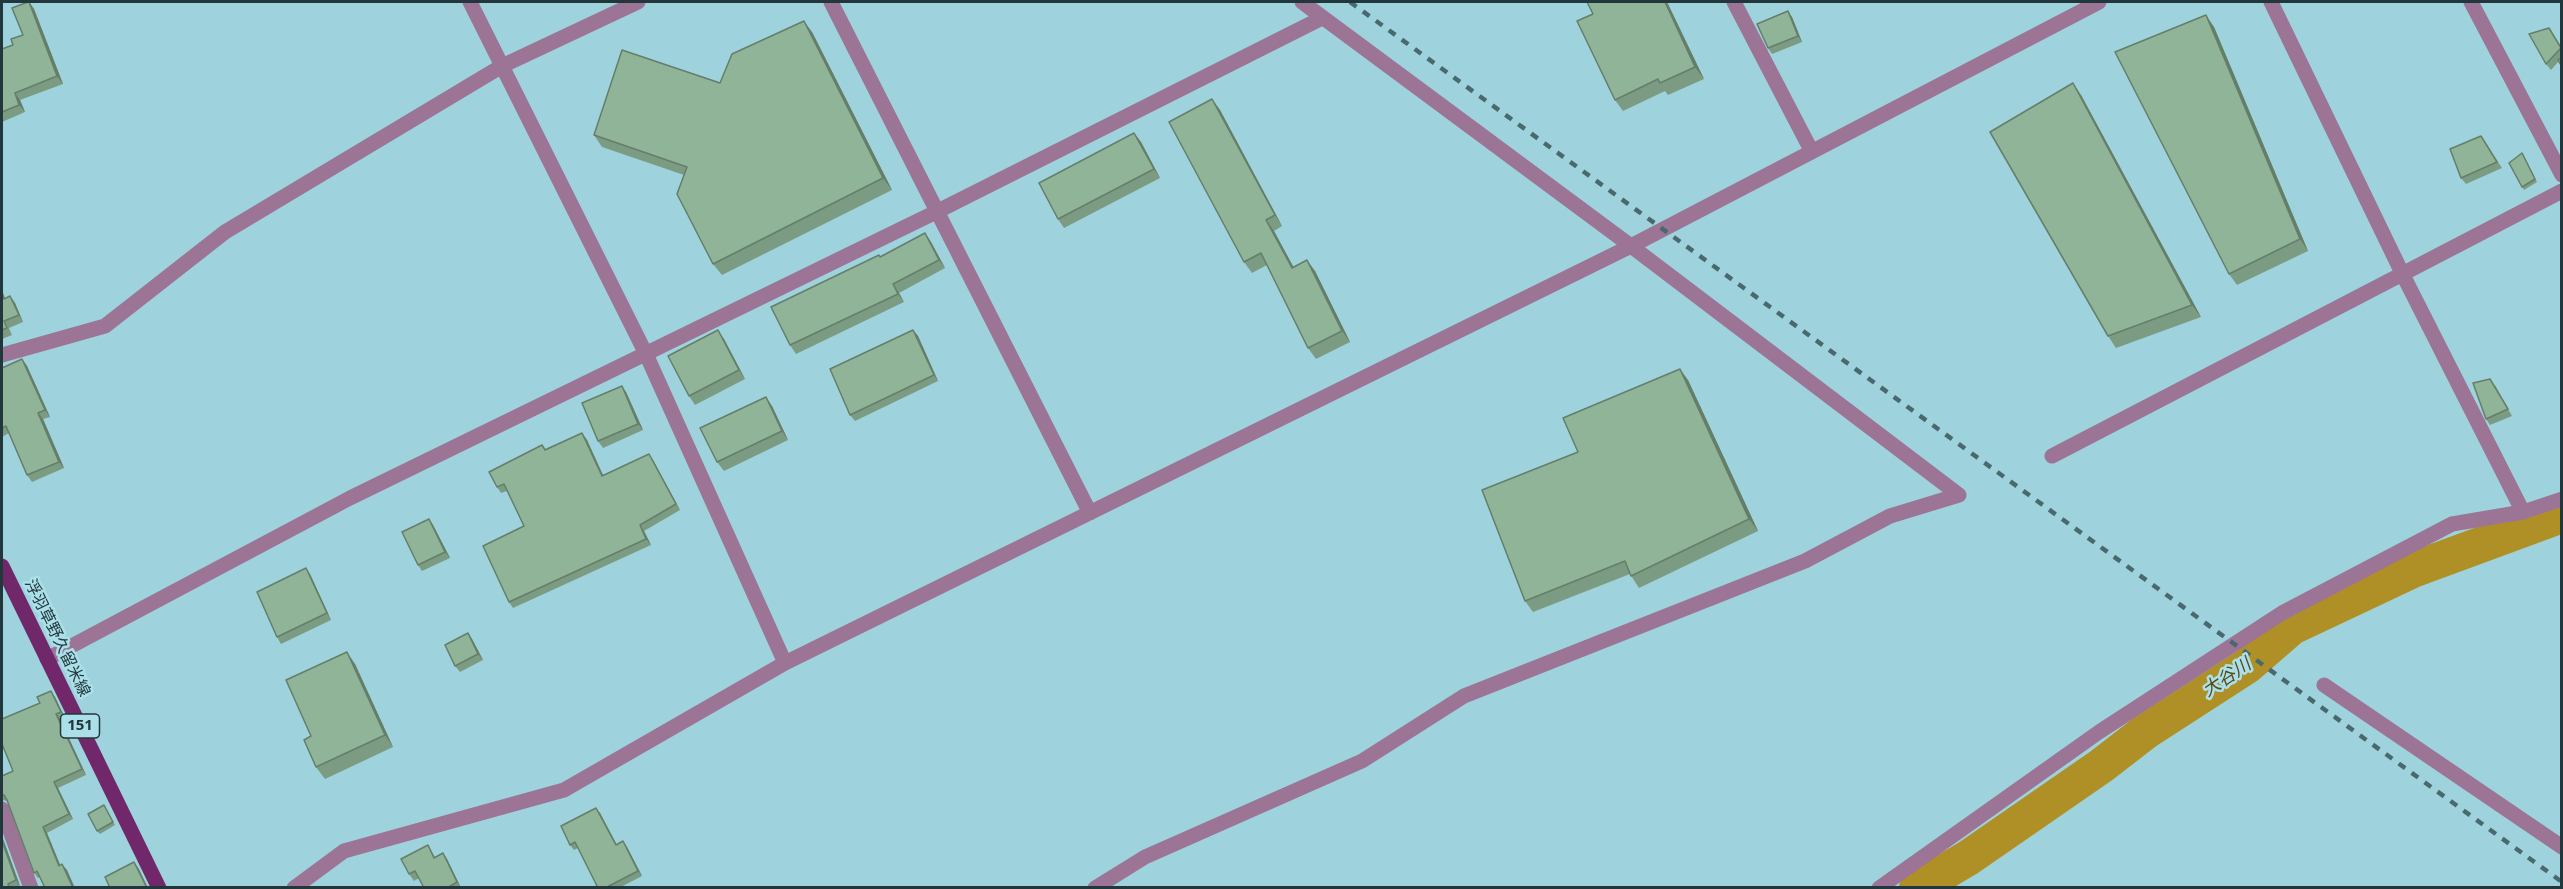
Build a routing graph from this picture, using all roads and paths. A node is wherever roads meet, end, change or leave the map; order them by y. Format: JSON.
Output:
{"nodes":[{"id":1,"x":470,"y":2,"type":"edge"},
{"id":2,"x":638,"y":2,"type":"edge"},
{"id":3,"x":831,"y":2,"type":"edge"},
{"id":4,"x":1302,"y":2,"type":"edge"},
{"id":5,"x":1734,"y":2,"type":"edge"},
{"id":6,"x":2098,"y":2,"type":"edge"},
{"id":7,"x":2271,"y":2,"type":"edge"},
{"id":8,"x":2471,"y":2,"type":"edge"},
{"id":9,"x":1322,"y":18,"type":"junction"},
{"id":10,"x":502,"y":66,"type":"junction"},
{"id":11,"x":1810,"y":150,"type":"junction"},
{"id":12,"x":2562,"y":175,"type":"edge"},
{"id":13,"x":2562,"y":191,"type":"edge"},
{"id":14,"x":936,"y":212,"type":"junction"},
{"id":15,"x":1631,"y":246,"type":"junction"},
{"id":16,"x":2403,"y":275,"type":"junction"},
{"id":17,"x":646,"y":354,"type":"junction"},
{"id":18,"x":2,"y":355,"type":"edge"},
{"id":19,"x":2052,"y":456,"type":"dead end"},
{"id":20,"x":2562,"y":499,"type":"edge"},
{"id":21,"x":2523,"y":512,"type":"junction"},
{"id":22,"x":1090,"y":513,"type":"junction"},
{"id":23,"x":2,"y":566,"type":"edge"},
{"id":24,"x":47,"y":659,"type":"junction"},
{"id":25,"x":785,"y":663,"type":"junction"},
{"id":26,"x":2324,"y":685,"type":"dead end"},
{"id":27,"x":2,"y":810,"type":"edge"},
{"id":28,"x":2562,"y":846,"type":"edge"},
{"id":29,"x":31,"y":888,"type":"edge"},
{"id":30,"x":159,"y":888,"type":"edge"},
{"id":31,"x":294,"y":888,"type":"edge"},
{"id":32,"x":1095,"y":888,"type":"edge"},
{"id":33,"x":1879,"y":888,"type":"edge"}],
"edges":[{"from":1,"to":10,"type":"street"},
{"from":2,"to":10,"type":"street"},
{"from":3,"to":14,"type":"street"},
{"from":4,"to":9,"type":"street"},
{"from":5,"to":11,"type":"street"},
{"from":6,"to":11,"type":"street"},
{"from":7,"to":16,"type":"street"},
{"from":8,"to":12,"type":"street"},
{"from":9,"to":14,"type":"street"},
{"from":9,"to":15,"type":"street"},
{"from":10,"to":17,"type":"street"},
{"from":10,"to":18,"type":"street"},
{"from":11,"to":15,"type":"street"},
{"from":13,"to":16,"type":"street"},
{"from":14,"to":17,"type":"street"},
{"from":14,"to":22,"type":"street"},
{"from":15,"to":22,"type":"street"},
{"from":15,"to":32,"type":"street"},
{"from":16,"to":19,"type":"street"},
{"from":16,"to":21,"type":"street"},
{"from":17,"to":24,"type":"street"},
{"from":17,"to":25,"type":"street"},
{"from":20,"to":21,"type":"street"},
{"from":21,"to":33,"type":"street"},
{"from":22,"to":25,"type":"street"},
{"from":23,"to":24,"type":"main road","name":"浮羽草野久留米線","number":"151"},
{"from":24,"to":30,"type":"main road","name":"浮羽草野久留米線","number":"151"},
{"from":25,"to":31,"type":"street"},
{"from":26,"to":28,"type":"street"},
{"from":27,"to":29,"type":"street"}]}
